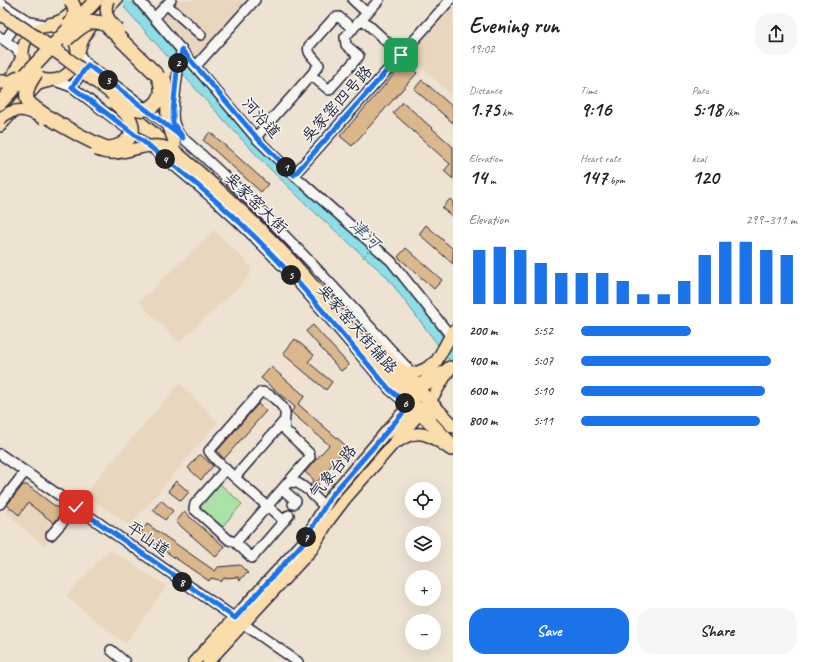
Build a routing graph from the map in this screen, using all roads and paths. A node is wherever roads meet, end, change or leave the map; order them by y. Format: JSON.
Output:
{"nodes":[{"id":1,"x":70,"y":0,"type":"edge"},
{"id":2,"x":84,"y":0,"type":"edge"},
{"id":3,"x":96,"y":0,"type":"edge"},
{"id":4,"x":139,"y":0,"type":"edge"},
{"id":5,"x":255,"y":0,"type":"edge"},
{"id":6,"x":353,"y":0,"type":"edge"},
{"id":7,"x":379,"y":0,"type":"edge"},
{"id":8,"x":450,"y":0,"type":"edge"},
{"id":9,"x":110,"y":1,"type":"edge"},
{"id":10,"x":169,"y":2,"type":"edge"},
{"id":11,"x":0,"y":3,"type":"edge"},
{"id":12,"x":0,"y":14,"type":"edge"},
{"id":13,"x":21,"y":16,"type":"junction"},
{"id":14,"x":364,"y":16,"type":"junction"},
{"id":15,"x":154,"y":18,"type":"junction"},
{"id":16,"x":0,"y":21,"type":"edge"},
{"id":17,"x":45,"y":25,"type":"junction"},
{"id":18,"x":352,"y":29,"type":"junction"},
{"id":19,"x":201,"y":35,"type":"dead end"},
{"id":20,"x":64,"y":38,"type":"junction"},
{"id":21,"x":3,"y":39,"type":"edge"},
{"id":22,"x":182,"y":50,"type":"junction"},
{"id":23,"x":78,"y":53,"type":"junction"},
{"id":24,"x":401,"y":55,"type":"junction"},
{"id":25,"x":22,"y":56,"type":"junction"},
{"id":26,"x":88,"y":65,"type":"junction"},
{"id":27,"x":196,"y":66,"type":"junction"},
{"id":28,"x":34,"y":70,"type":"junction"},
{"id":29,"x":311,"y":75,"type":"junction"},
{"id":30,"x":52,"y":80,"type":"junction"},
{"id":31,"x":0,"y":82,"type":"edge"},
{"id":32,"x":72,"y":87,"type":"junction"},
{"id":33,"x":0,"y":91,"type":"edge"},
{"id":34,"x":0,"y":103,"type":"edge"},
{"id":35,"x":120,"y":104,"type":"junction"},
{"id":36,"x":0,"y":114,"type":"edge"},
{"id":37,"x":0,"y":119,"type":"edge"},
{"id":38,"x":0,"y":126,"type":"edge"},
{"id":39,"x":256,"y":136,"type":"junction"},
{"id":40,"x":179,"y":145,"type":"junction"},
{"id":41,"x":294,"y":175,"type":"junction"},
{"id":42,"x":373,"y":245,"type":"junction"},
{"id":43,"x":363,"y":258,"type":"dead end"},
{"id":44,"x":336,"y":308,"type":"junction"},
{"id":45,"x":451,"y":335,"type":"edge"},
{"id":46,"x":438,"y":359,"type":"junction"},
{"id":47,"x":452,"y":365,"type":"edge"},
{"id":48,"x":414,"y":389,"type":"junction"},
{"id":49,"x":429,"y":402,"type":"junction"},
{"id":50,"x":421,"y":414,"type":"junction"},
{"id":51,"x":405,"y":420,"type":"junction"},
{"id":52,"x":284,"y":421,"type":"junction"},
{"id":53,"x":453,"y":426,"type":"edge"},
{"id":54,"x":387,"y":432,"type":"junction"},
{"id":55,"x":393,"y":444,"type":"junction"},
{"id":56,"x":453,"y":446,"type":"edge"},
{"id":57,"x":453,"y":451,"type":"edge"},
{"id":58,"x":0,"y":454,"type":"edge"},
{"id":59,"x":226,"y":469,"type":"junction"},
{"id":60,"x":300,"y":469,"type":"junction"},
{"id":61,"x":25,"y":472,"type":"junction"},
{"id":62,"x":235,"y":477,"type":"junction"},
{"id":63,"x":285,"y":486,"type":"junction"},
{"id":64,"x":310,"y":490,"type":"junction"},
{"id":65,"x":0,"y":504,"type":"edge"},
{"id":66,"x":293,"y":504,"type":"dead end"},
{"id":67,"x":326,"y":504,"type":"junction"},
{"id":68,"x":268,"y":506,"type":"junction"},
{"id":69,"x":76,"y":507,"type":"junction"},
{"id":70,"x":51,"y":535,"type":"dead end"},
{"id":71,"x":235,"y":542,"type":"junction"},
{"id":72,"x":239,"y":621,"type":"junction"},
{"id":73,"x":111,"y":650,"type":"dead end"},
{"id":74,"x":125,"y":662,"type":"edge"},
{"id":75,"x":194,"y":662,"type":"edge"},
{"id":76,"x":208,"y":662,"type":"edge"},
{"id":77,"x":298,"y":662,"type":"edge"}],
"edges":[{"from":1,"to":20,"type":"highway","bridge":true},
{"from":2,"to":17,"type":"main road"},
{"from":3,"to":20,"type":"highway","bridge":true},
{"from":4,"to":15,"type":"street","name":"河沿道"},
{"from":5,"to":27,"type":"street"},
{"from":6,"to":14,"type":"street"},
{"from":7,"to":14,"type":"street"},
{"from":8,"to":24,"type":"street","name":"吴家窑四号路"},
{"from":9,"to":20,"type":"highway","bridge":true},
{"from":9,"to":23,"type":"main road"},
{"from":9,"to":40,"type":"main road","bridge":true},
{"from":10,"to":15,"type":"street"},
{"from":10,"to":19,"type":"street"},
{"from":11,"to":13,"type":"street"},
{"from":12,"to":35,"type":"highway","name":"吴家窑大街","bridge":true},
{"from":13,"to":17,"type":"street"},
{"from":13,"to":21,"type":"street"},
{"from":14,"to":18,"type":"street"},
{"from":14,"to":24,"type":"street"},
{"from":15,"to":22,"type":"street","name":"河沿道"},
{"from":16,"to":35,"type":"highway","name":"吴家窑大街","bridge":true},
{"from":17,"to":23,"type":"main road"},
{"from":17,"to":25,"type":"main road"},
{"from":18,"to":29,"type":"street"},
{"from":18,"to":29,"type":"street"},
{"from":20,"to":28,"type":"highway","bridge":true},
{"from":20,"to":35,"type":"highway","bridge":true},
{"from":21,"to":25,"type":"street"},
{"from":22,"to":27,"type":"street","name":"河沿道"},
{"from":22,"to":40,"type":"street"},
{"from":23,"to":26,"type":"street","name":"吴家窑大街辅路"},
{"from":23,"to":30,"type":"main road"},
{"from":24,"to":41,"type":"street","name":"吴家窑四号路"},
{"from":25,"to":30,"type":"main road"},
{"from":25,"to":33,"type":"main road"},
{"from":26,"to":32,"type":"street"},
{"from":26,"to":40,"type":"street","name":"吴家窑大街辅路"},
{"from":27,"to":39,"type":"street","name":"河沿道"},
{"from":28,"to":31,"type":"highway","bridge":true},
{"from":28,"to":34,"type":"highway","bridge":true},
{"from":28,"to":35,"type":"highway","bridge":true},
{"from":28,"to":36,"type":"highway","bridge":true},
{"from":29,"to":39,"type":"street"},
{"from":30,"to":32,"type":"street","name":"吴家窑大街辅路"},
{"from":30,"to":38,"type":"main road"},
{"from":32,"to":48,"type":"street","name":"吴家窑大街辅路"},
{"from":35,"to":40,"type":"highway","name":"吴家窑大街","bridge":true},
{"from":37,"to":40,"type":"main road","bridge":true},
{"from":39,"to":41,"type":"street","name":"河沿道"},
{"from":40,"to":44,"type":"highway","name":"吴家窑大街"},
{"from":40,"to":48,"type":"street","name":"吴家窑大街辅路"},
{"from":41,"to":42,"type":"street","name":"河沿道"},
{"from":42,"to":43,"type":"path"},
{"from":42,"to":45,"type":"street","name":"河沿道"},
{"from":44,"to":48,"type":"highway","name":"吴家窑大街"},
{"from":44,"to":48,"type":"highway","name":"吴家窑大街"},
{"from":45,"to":46,"type":"main road","name":"气象台路"},
{"from":46,"to":48,"type":"main road","name":"气象台路"},
{"from":46,"to":48,"type":"main road"},
{"from":47,"to":48,"type":"highway"},
{"from":47,"to":49,"type":"main road","name":"气象台路"},
{"from":48,"to":49,"type":"highway","name":"吴家窑大街"},
{"from":48,"to":50,"type":"highway","name":"吴家窑大街"},
{"from":48,"to":51,"type":"main road"},
{"from":48,"to":54,"type":"main road","name":"气象台路"},
{"from":49,"to":50,"type":"main road","name":"气象台路"},
{"from":49,"to":53,"type":"highway","name":"吴家窑大街"},
{"from":50,"to":51,"type":"highway"},
{"from":50,"to":53,"type":"highway"},
{"from":50,"to":55,"type":"main road","name":"气象台路"},
{"from":50,"to":56,"type":"highway","name":"吴家窑大街"},
{"from":51,"to":54,"type":"highway"},
{"from":51,"to":55,"type":"main road"},
{"from":52,"to":59,"type":"street"},
{"from":52,"to":60,"type":"street"},
{"from":52,"to":62,"type":"street"},
{"from":54,"to":67,"type":"main road","name":"气象台路"},
{"from":55,"to":57,"type":"main road"},
{"from":55,"to":72,"type":"main road","name":"气象台路"},
{"from":58,"to":61,"type":"street","name":"平山道"},
{"from":59,"to":62,"type":"street"},
{"from":59,"to":71,"type":"street"},
{"from":60,"to":63,"type":"street"},
{"from":60,"to":64,"type":"street"},
{"from":61,"to":65,"type":"street"},
{"from":61,"to":69,"type":"street","name":"平山道"},
{"from":62,"to":68,"type":"street"},
{"from":63,"to":64,"type":"street"},
{"from":63,"to":66,"type":"street"},
{"from":63,"to":68,"type":"street"},
{"from":64,"to":67,"type":"street"},
{"from":67,"to":72,"type":"main road","name":"气象台路"},
{"from":68,"to":71,"type":"street"},
{"from":68,"to":71,"type":"street"},
{"from":69,"to":70,"type":"street"},
{"from":69,"to":72,"type":"street","name":"平山道"},
{"from":72,"to":75,"type":"main road","name":"气象台路"},
{"from":72,"to":76,"type":"main road","name":"气象台路"},
{"from":72,"to":77,"type":"street","name":"平山道"},
{"from":73,"to":74,"type":"street"}]}
